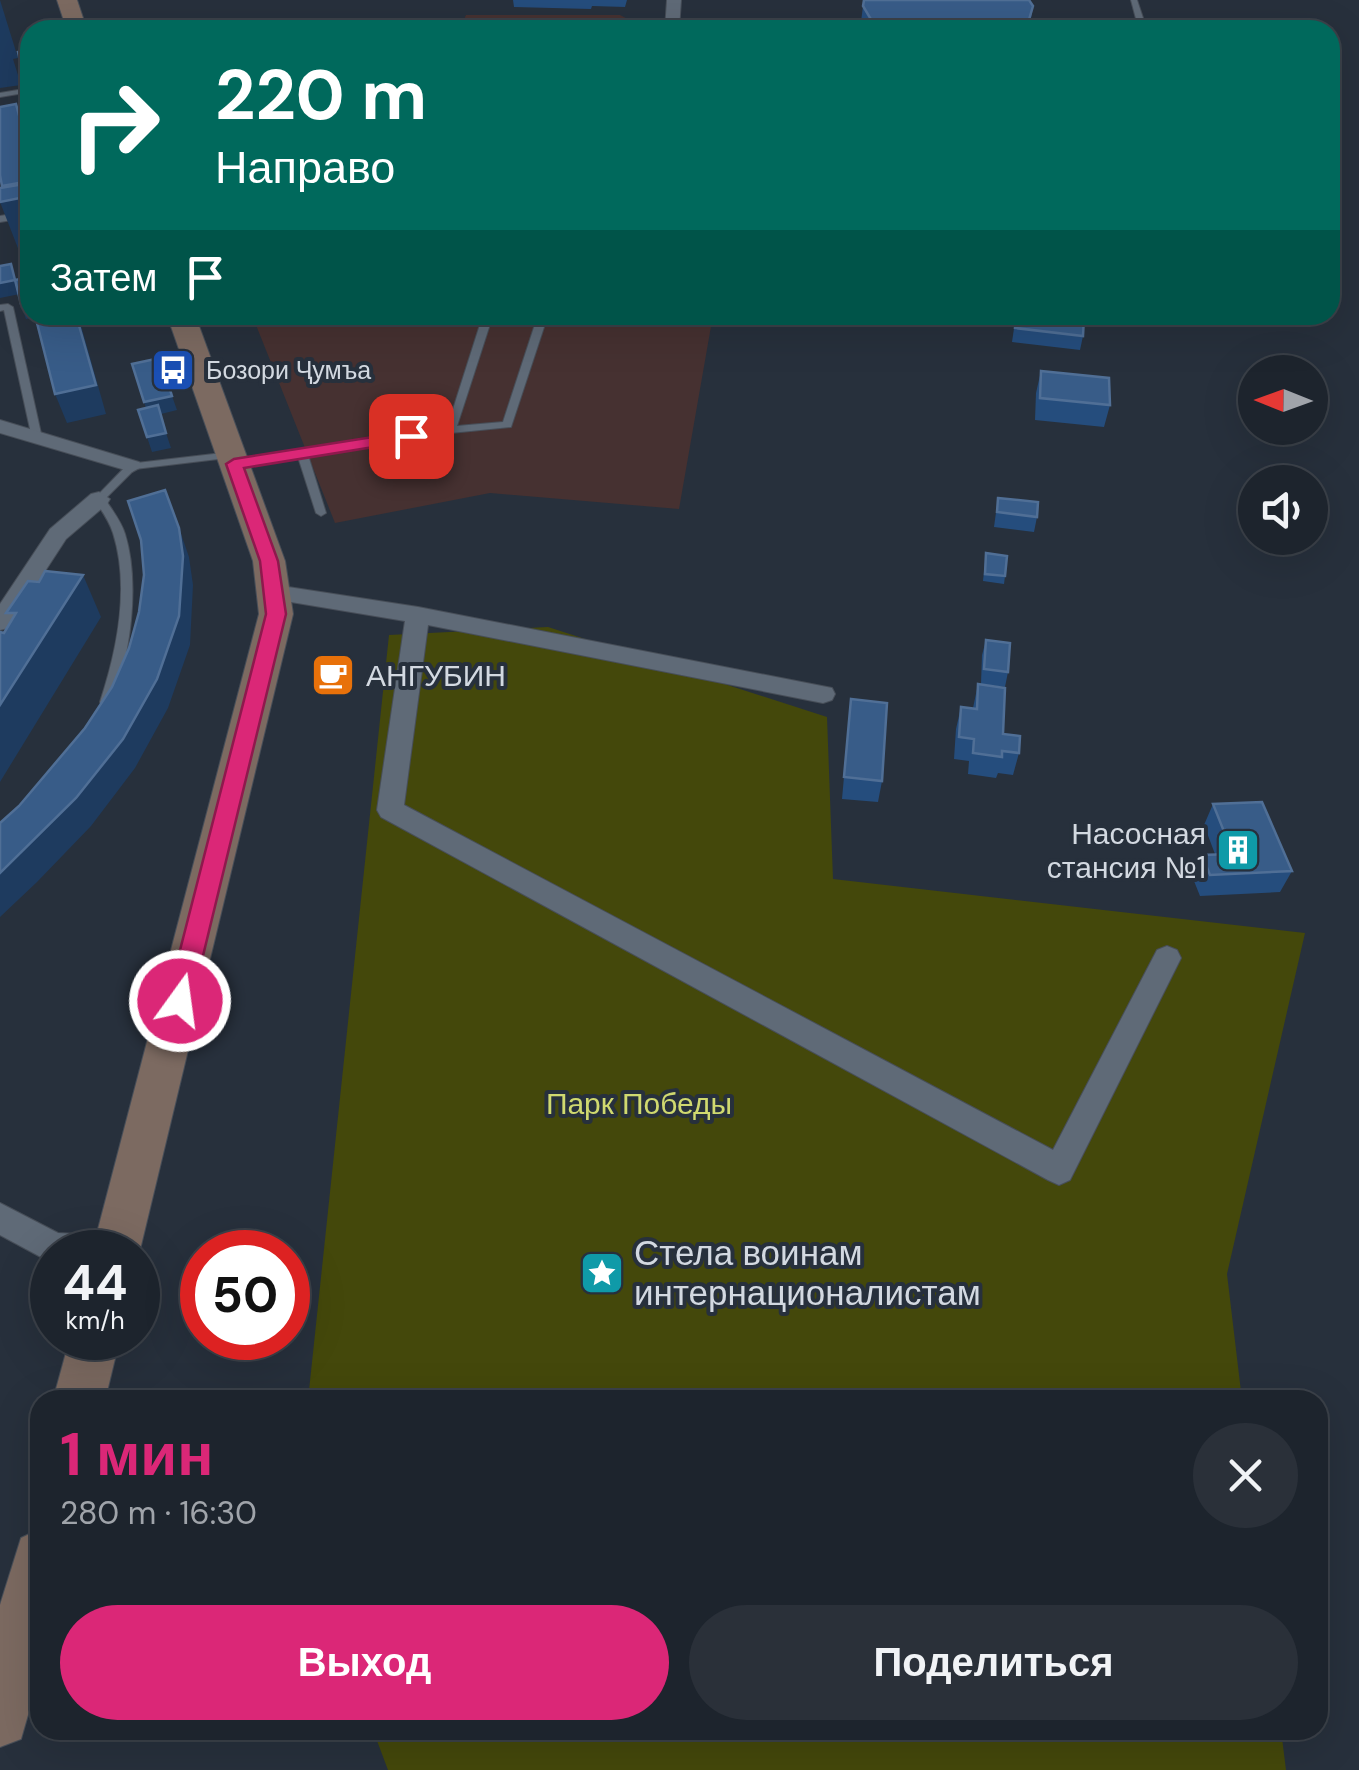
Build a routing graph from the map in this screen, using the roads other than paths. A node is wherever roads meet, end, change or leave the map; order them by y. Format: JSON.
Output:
{"nodes":[{"id":1,"x":0,"y":201,"type":"edge"},
{"id":2,"x":2,"y":219,"type":"edge"},
{"id":3,"x":0,"y":308,"type":"edge"},
{"id":4,"x":186,"y":325,"type":"edge"},
{"id":5,"x":485,"y":325,"type":"edge"},
{"id":6,"x":540,"y":325,"type":"edge"},
{"id":7,"x":0,"y":426,"type":"edge"},
{"id":8,"x":451,"y":430,"type":"junction"},
{"id":9,"x":36,"y":438,"type":"junction"},
{"id":10,"x":302,"y":452,"type":"junction"},
{"id":11,"x":233,"y":460,"type":"junction"},
{"id":12,"x":132,"y":466,"type":"junction"},
{"id":13,"x":99,"y":499,"type":"junction"},
{"id":14,"x":321,"y":514,"type":"dead end"},
{"id":15,"x":275,"y":593,"type":"junction"},
{"id":16,"x":418,"y":615,"type":"junction"},
{"id":17,"x":0,"y":622,"type":"edge"},
{"id":18,"x":823,"y":694,"type":"dead end"},
{"id":19,"x":102,"y":713,"type":"edge"},
{"id":20,"x":1167,"y":958,"type":"dead end"},
{"id":21,"x":0,"y":1218,"type":"edge"},
{"id":22,"x":122,"y":1230,"type":"edge"},
{"id":23,"x":30,"y":1235,"type":"edge"},
{"id":24,"x":89,"y":1360,"type":"edge"},
{"id":25,"x":82,"y":1390,"type":"edge"},
{"id":26,"x":30,"y":1597,"type":"edge"},
{"id":27,"x":0,"y":1718,"type":"edge"}],
"edges":[{"from":1,"to":2,"type":"lane"},
{"from":3,"to":9,"type":"lane"},
{"from":4,"to":11,"type":"main road"},
{"from":5,"to":8,"type":"lane"},
{"from":6,"to":8,"type":"lane"},
{"from":7,"to":9,"type":"street"},
{"from":8,"to":10,"type":"lane"},
{"from":9,"to":12,"type":"street"},
{"from":10,"to":11,"type":"lane"},
{"from":10,"to":14,"type":"lane"},
{"from":11,"to":12,"type":"lane"},
{"from":11,"to":15,"type":"main road"},
{"from":12,"to":13,"type":"lane"},
{"from":13,"to":17,"type":"street"},
{"from":13,"to":19,"type":"lane"},
{"from":15,"to":16,"type":"street"},
{"from":15,"to":22,"type":"main road"},
{"from":16,"to":18,"type":"street"},
{"from":16,"to":20,"type":"street"},
{"from":21,"to":23,"type":"street"},
{"from":24,"to":25,"type":"main road"},
{"from":26,"to":27,"type":"main road"}]}
